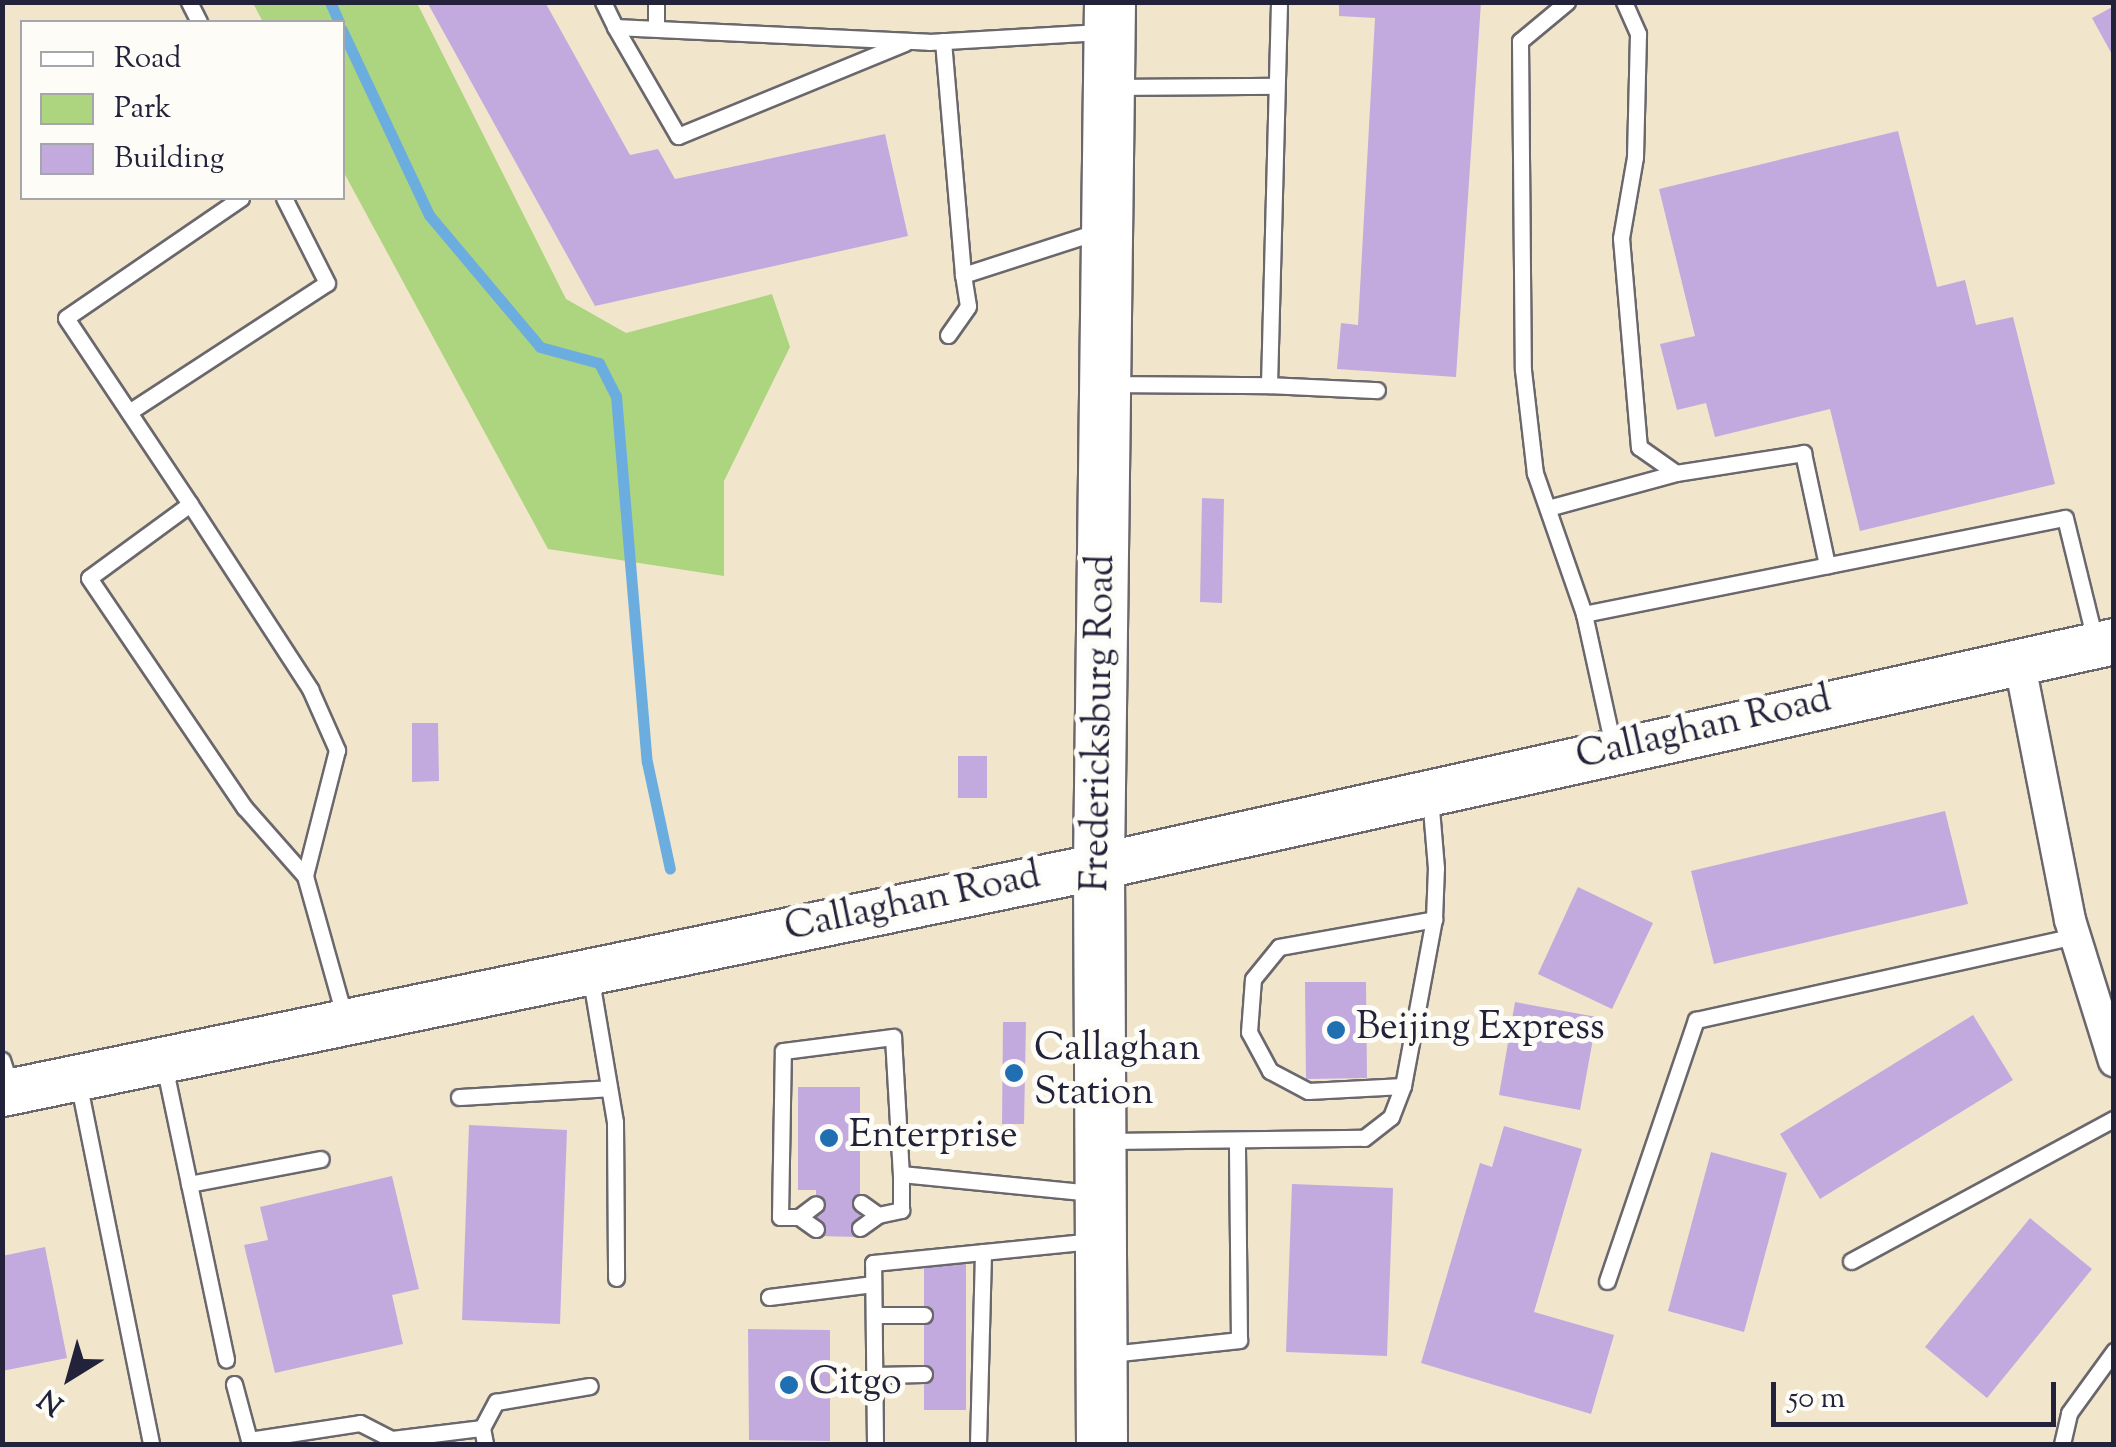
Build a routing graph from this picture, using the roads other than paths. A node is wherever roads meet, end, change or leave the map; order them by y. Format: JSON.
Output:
{"nodes":[{"id":1,"x":603,"y":2,"type":"edge"},
{"id":2,"x":656,"y":2,"type":"edge"},
{"id":3,"x":1279,"y":2,"type":"edge"},
{"id":4,"x":1567,"y":2,"type":"edge"},
{"id":5,"x":1624,"y":2,"type":"edge"},
{"id":6,"x":1110,"y":17,"type":"edge"},
{"id":7,"x":615,"y":26,"type":"junction"},
{"id":8,"x":656,"y":27,"type":"junction"},
{"id":9,"x":908,"y":41,"type":"junction"},
{"id":10,"x":943,"y":41,"type":"junction"},
{"id":11,"x":1276,"y":86,"type":"junction"},
{"id":12,"x":1109,"y":87,"type":"junction"},
{"id":13,"x":238,"y":200,"type":"edge"},
{"id":14,"x":285,"y":200,"type":"edge"},
{"id":15,"x":1107,"y":229,"type":"junction"},
{"id":16,"x":963,"y":274,"type":"junction"},
{"id":17,"x":948,"y":335,"type":"dead end"},
{"id":18,"x":1106,"y":384,"type":"junction"},
{"id":19,"x":1269,"y":385,"type":"junction"},
{"id":20,"x":1377,"y":390,"type":"dead end"},
{"id":21,"x":128,"y":412,"type":"junction"},
{"id":22,"x":1676,"y":473,"type":"junction"},
{"id":23,"x":190,"y":504,"type":"junction"},
{"id":24,"x":1548,"y":508,"type":"junction"},
{"id":25,"x":1827,"y":565,"type":"junction"},
{"id":26,"x":1584,"y":614,"type":"junction"},
{"id":27,"x":2105,"y":642,"type":"edge"},
{"id":28,"x":2019,"y":660,"type":"junction"},
{"id":29,"x":1614,"y":750,"type":"junction"},
{"id":30,"x":1430,"y":792,"type":"junction"},
{"id":31,"x":1099,"y":866,"type":"junction"},
{"id":32,"x":305,"y":876,"type":"junction"},
{"id":33,"x":1434,"y":919,"type":"junction"},
{"id":34,"x":2074,"y":936,"type":"junction"},
{"id":35,"x":590,"y":972,"type":"junction"},
{"id":36,"x":346,"y":1022,"type":"junction"},
{"id":37,"x":163,"y":1060,"type":"junction"},
{"id":38,"x":2114,"y":1060,"type":"edge"},
{"id":39,"x":78,"y":1078,"type":"junction"},
{"id":40,"x":6,"y":1082,"type":"edge"},
{"id":41,"x":1404,"y":1086,"type":"junction"},
{"id":42,"x":609,"y":1088,"type":"junction"},
{"id":43,"x":459,"y":1096,"type":"dead end"},
{"id":44,"x":2114,"y":1120,"type":"edge"},
{"id":45,"x":1237,"y":1140,"type":"junction"},
{"id":46,"x":1101,"y":1142,"type":"junction"},
{"id":47,"x":321,"y":1160,"type":"dead end"},
{"id":48,"x":901,"y":1174,"type":"junction"},
{"id":49,"x":189,"y":1184,"type":"junction"},
{"id":50,"x":860,"y":1203,"type":"dead end"},
{"id":51,"x":816,"y":1204,"type":"dead end"},
{"id":52,"x":878,"y":1215,"type":"junction"},
{"id":53,"x":799,"y":1216,"type":"junction"},
{"id":54,"x":1101,"y":1217,"type":"junction"},
{"id":55,"x":860,"y":1228,"type":"dead end"},
{"id":56,"x":816,"y":1229,"type":"dead end"},
{"id":57,"x":983,"y":1252,"type":"junction"},
{"id":58,"x":1851,"y":1261,"type":"dead end"},
{"id":59,"x":616,"y":1278,"type":"dead end"},
{"id":60,"x":1606,"y":1281,"type":"dead end"},
{"id":61,"x":873,"y":1284,"type":"junction"},
{"id":62,"x":769,"y":1296,"type":"dead end"},
{"id":63,"x":874,"y":1315,"type":"junction"},
{"id":64,"x":924,"y":1315,"type":"dead end"},
{"id":65,"x":2114,"y":1350,"type":"edge"},
{"id":66,"x":1102,"y":1355,"type":"junction"},
{"id":67,"x":226,"y":1360,"type":"dead end"},
{"id":68,"x":874,"y":1374,"type":"junction"},
{"id":69,"x":924,"y":1374,"type":"dead end"},
{"id":70,"x":234,"y":1384,"type":"dead end"},
{"id":71,"x":590,"y":1386,"type":"dead end"},
{"id":72,"x":484,"y":1436,"type":"edge"},
{"id":73,"x":283,"y":1440,"type":"edge"},
{"id":74,"x":151,"y":1444,"type":"edge"},
{"id":75,"x":875,"y":1444,"type":"edge"},
{"id":76,"x":978,"y":1444,"type":"edge"},
{"id":77,"x":1102,"y":1444,"type":"edge"},
{"id":78,"x":2062,"y":1444,"type":"edge"}],
"edges":[{"from":1,"to":7,"type":"lane"},
{"from":2,"to":8,"type":"lane"},
{"from":3,"to":11,"type":"lane"},
{"from":4,"to":24,"type":"lane"},
{"from":5,"to":22,"type":"lane"},
{"from":6,"to":10,"type":"lane"},
{"from":6,"to":12,"type":"main road","name":"Fredericksburg Road"},
{"from":7,"to":8,"type":"lane"},
{"from":7,"to":9,"type":"lane"},
{"from":8,"to":9,"type":"lane"},
{"from":9,"to":10,"type":"lane"},
{"from":10,"to":16,"type":"lane"},
{"from":11,"to":12,"type":"lane"},
{"from":11,"to":19,"type":"lane"},
{"from":12,"to":15,"type":"main road","name":"Fredericksburg Road"},
{"from":13,"to":21,"type":"lane"},
{"from":14,"to":21,"type":"lane"},
{"from":15,"to":16,"type":"lane"},
{"from":15,"to":18,"type":"main road","name":"Fredericksburg Road"},
{"from":16,"to":17,"type":"lane"},
{"from":18,"to":19,"type":"lane"},
{"from":18,"to":31,"type":"main road","name":"Fredericksburg Road"},
{"from":19,"to":20,"type":"lane"},
{"from":21,"to":23,"type":"lane"},
{"from":22,"to":24,"type":"lane"},
{"from":22,"to":25,"type":"lane"},
{"from":23,"to":32,"type":"lane"},
{"from":23,"to":32,"type":"lane"},
{"from":24,"to":26,"type":"lane"},
{"from":25,"to":26,"type":"lane"},
{"from":25,"to":27,"type":"lane"},
{"from":26,"to":29,"type":"lane"},
{"from":27,"to":28,"type":"main road","name":"Callaghan Road"},
{"from":28,"to":29,"type":"main road","name":"Callaghan Road"},
{"from":28,"to":34,"type":"street"},
{"from":29,"to":30,"type":"main road","name":"Callaghan Road"},
{"from":30,"to":31,"type":"main road","name":"Callaghan Road"},
{"from":30,"to":33,"type":"lane"},
{"from":31,"to":35,"type":"main road","name":"Callaghan Road"},
{"from":31,"to":46,"type":"main road","name":"Fredericksburg Road"},
{"from":32,"to":36,"type":"lane"},
{"from":33,"to":41,"type":"lane"},
{"from":33,"to":41,"type":"lane"},
{"from":34,"to":38,"type":"street"},
{"from":34,"to":60,"type":"lane"},
{"from":35,"to":36,"type":"main road","name":"Callaghan Road"},
{"from":35,"to":42,"type":"lane"},
{"from":36,"to":37,"type":"main road","name":"Callaghan Road"},
{"from":37,"to":39,"type":"main road","name":"Callaghan Road"},
{"from":37,"to":49,"type":"lane"},
{"from":39,"to":40,"type":"main road","name":"Callaghan Road"},
{"from":39,"to":74,"type":"lane"},
{"from":41,"to":45,"type":"lane"},
{"from":42,"to":43,"type":"lane"},
{"from":42,"to":59,"type":"lane"},
{"from":44,"to":58,"type":"lane"},
{"from":45,"to":46,"type":"lane"},
{"from":45,"to":66,"type":"lane"},
{"from":46,"to":54,"type":"main road","name":"Fredericksburg Road"},
{"from":47,"to":49,"type":"lane"},
{"from":48,"to":52,"type":"lane"},
{"from":48,"to":53,"type":"lane"},
{"from":48,"to":54,"type":"lane"},
{"from":49,"to":67,"type":"lane"},
{"from":50,"to":52,"type":"lane"},
{"from":51,"to":53,"type":"lane"},
{"from":52,"to":55,"type":"lane"},
{"from":53,"to":56,"type":"lane"},
{"from":54,"to":57,"type":"lane"},
{"from":54,"to":66,"type":"main road","name":"Fredericksburg Road"},
{"from":57,"to":61,"type":"lane"},
{"from":57,"to":76,"type":"lane"},
{"from":61,"to":62,"type":"lane"},
{"from":61,"to":63,"type":"lane"},
{"from":63,"to":64,"type":"lane"},
{"from":63,"to":68,"type":"lane"},
{"from":65,"to":78,"type":"lane"},
{"from":66,"to":77,"type":"main road","name":"Fredericksburg Road"},
{"from":68,"to":69,"type":"lane"},
{"from":68,"to":75,"type":"lane"},
{"from":70,"to":73,"type":"lane"},
{"from":71,"to":72,"type":"lane"},
{"from":72,"to":73,"type":"lane"}]}
